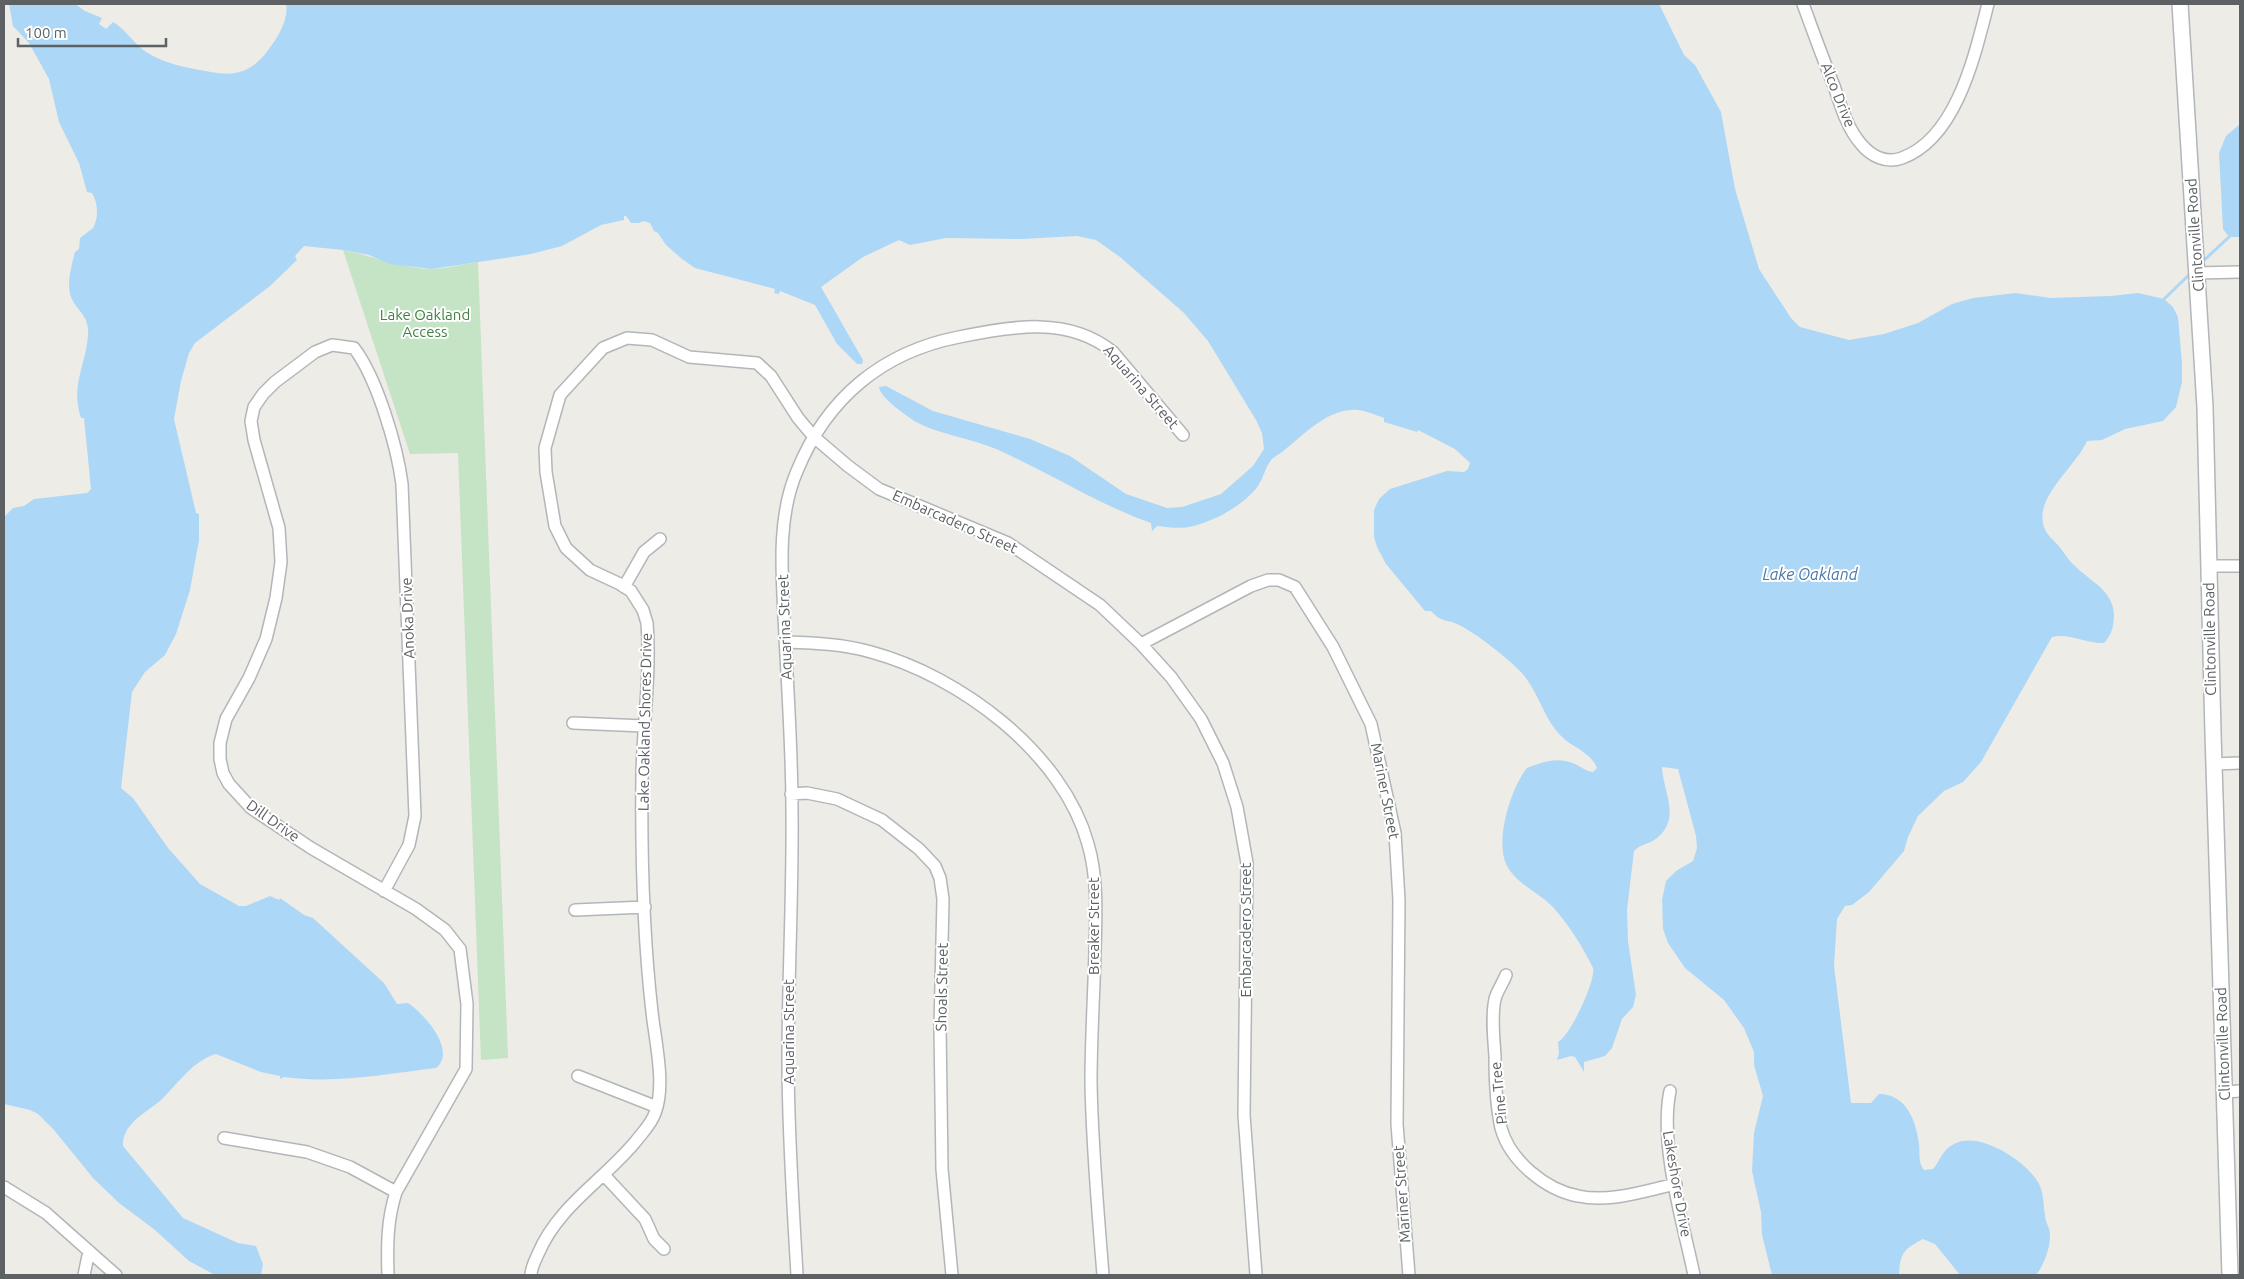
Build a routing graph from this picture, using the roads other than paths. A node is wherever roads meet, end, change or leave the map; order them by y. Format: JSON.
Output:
{"nodes":[{"id":1,"x":1802,"y":4,"type":"edge"},
{"id":2,"x":1988,"y":4,"type":"edge"},
{"id":3,"x":2180,"y":4,"type":"edge"},
{"id":4,"x":2240,"y":272,"type":"edge"},
{"id":5,"x":2197,"y":273,"type":"junction"},
{"id":6,"x":354,"y":348,"type":"joint"},
{"id":7,"x":1183,"y":435,"type":"dead end"},
{"id":8,"x":814,"y":437,"type":"junction"},
{"id":9,"x":660,"y":539,"type":"dead end"},
{"id":10,"x":2208,"y":566,"type":"junction"},
{"id":11,"x":2240,"y":566,"type":"edge"},
{"id":12,"x":624,"y":587,"type":"junction"},
{"id":13,"x":786,"y":642,"type":"junction"},
{"id":14,"x":1142,"y":644,"type":"junction"},
{"id":15,"x":574,"y":723,"type":"dead end"},
{"id":16,"x":644,"y":726,"type":"junction"},
{"id":17,"x":2240,"y":763,"type":"edge"},
{"id":18,"x":2214,"y":764,"type":"junction"},
{"id":19,"x":791,"y":794,"type":"junction"},
{"id":20,"x":384,"y":891,"type":"junction"},
{"id":21,"x":645,"y":907,"type":"junction"},
{"id":22,"x":575,"y":910,"type":"dead end"},
{"id":23,"x":1506,"y":975,"type":"dead end"},
{"id":24,"x":578,"y":1076,"type":"dead end"},
{"id":25,"x":2240,"y":1091,"type":"edge"},
{"id":26,"x":1670,"y":1092,"type":"dead end"},
{"id":27,"x":2224,"y":1092,"type":"junction"},
{"id":28,"x":657,"y":1108,"type":"junction"},
{"id":29,"x":224,"y":1138,"type":"dead end"},
{"id":30,"x":604,"y":1174,"type":"junction"},
{"id":31,"x":1676,"y":1184,"type":"junction"},
{"id":32,"x":4,"y":1187,"type":"edge"},
{"id":33,"x":396,"y":1192,"type":"junction"},
{"id":34,"x":664,"y":1249,"type":"dead end"},
{"id":35,"x":90,"y":1251,"type":"junction"},
{"id":36,"x":84,"y":1275,"type":"edge"},
{"id":37,"x":116,"y":1275,"type":"edge"},
{"id":38,"x":388,"y":1275,"type":"edge"},
{"id":39,"x":531,"y":1275,"type":"edge"},
{"id":40,"x":797,"y":1275,"type":"edge"},
{"id":41,"x":952,"y":1275,"type":"edge"},
{"id":42,"x":1104,"y":1275,"type":"edge"},
{"id":43,"x":1256,"y":1275,"type":"edge"},
{"id":44,"x":1408,"y":1275,"type":"edge"},
{"id":45,"x":1694,"y":1275,"type":"edge"},
{"id":46,"x":2230,"y":1275,"type":"edge"}],
"edges":[{"from":1,"to":2,"type":"street","name":"Alco Drive"},
{"from":3,"to":5,"type":"street","name":"Clintonville Road"},
{"from":4,"to":5,"type":"street"},
{"from":5,"to":10,"type":"street","name":"Clintonville Road"},
{"from":6,"to":20,"type":"street","name":"Anoka Drive"},
{"from":6,"to":20,"type":"street","name":"Dill Drive"},
{"from":7,"to":8,"type":"street","name":"Aquarina Street"},
{"from":8,"to":12,"type":"street","name":"Lake Oakland Shores Drive"},
{"from":8,"to":13,"type":"street","name":"Aquarina Street"},
{"from":8,"to":14,"type":"street","name":"Embarcadero Street"},
{"from":9,"to":12,"type":"street"},
{"from":10,"to":11,"type":"street"},
{"from":10,"to":18,"type":"street","name":"Clintonville Road"},
{"from":12,"to":16,"type":"street","name":"Lake Oakland Shores Drive"},
{"from":13,"to":19,"type":"street","name":"Aquarina Street"},
{"from":13,"to":42,"type":"street","name":"Breaker Street"},
{"from":14,"to":43,"type":"street","name":"Embarcadero Street"},
{"from":14,"to":44,"type":"street","name":"Mariner Street"},
{"from":15,"to":16,"type":"street"},
{"from":16,"to":21,"type":"street","name":"Lake Oakland Shores Drive"},
{"from":17,"to":18,"type":"street"},
{"from":18,"to":27,"type":"street","name":"Clintonville Road"},
{"from":19,"to":40,"type":"street","name":"Aquarina Street"},
{"from":19,"to":41,"type":"street","name":"Shoals Street"},
{"from":20,"to":33,"type":"street","name":"Dill Drive"},
{"from":21,"to":22,"type":"street"},
{"from":21,"to":28,"type":"street","name":"Lake Oakland Shores Drive"},
{"from":23,"to":31,"type":"street","name":"Pine Tree"},
{"from":24,"to":28,"type":"street"},
{"from":25,"to":27,"type":"street"},
{"from":26,"to":31,"type":"street","name":"Lakeshore Drive"},
{"from":27,"to":46,"type":"street","name":"Clintonville Road"},
{"from":28,"to":30,"type":"street","name":"Lake Oakland Shores Drive"},
{"from":29,"to":33,"type":"street"},
{"from":30,"to":34,"type":"street"},
{"from":30,"to":39,"type":"street","name":"Lake Oakland Shores Drive"},
{"from":31,"to":45,"type":"street","name":"Lakeshore Drive"},
{"from":32,"to":35,"type":"street"},
{"from":33,"to":38,"type":"street","name":"Dill Drive"},
{"from":35,"to":36,"type":"street"},
{"from":35,"to":37,"type":"street"}]}
